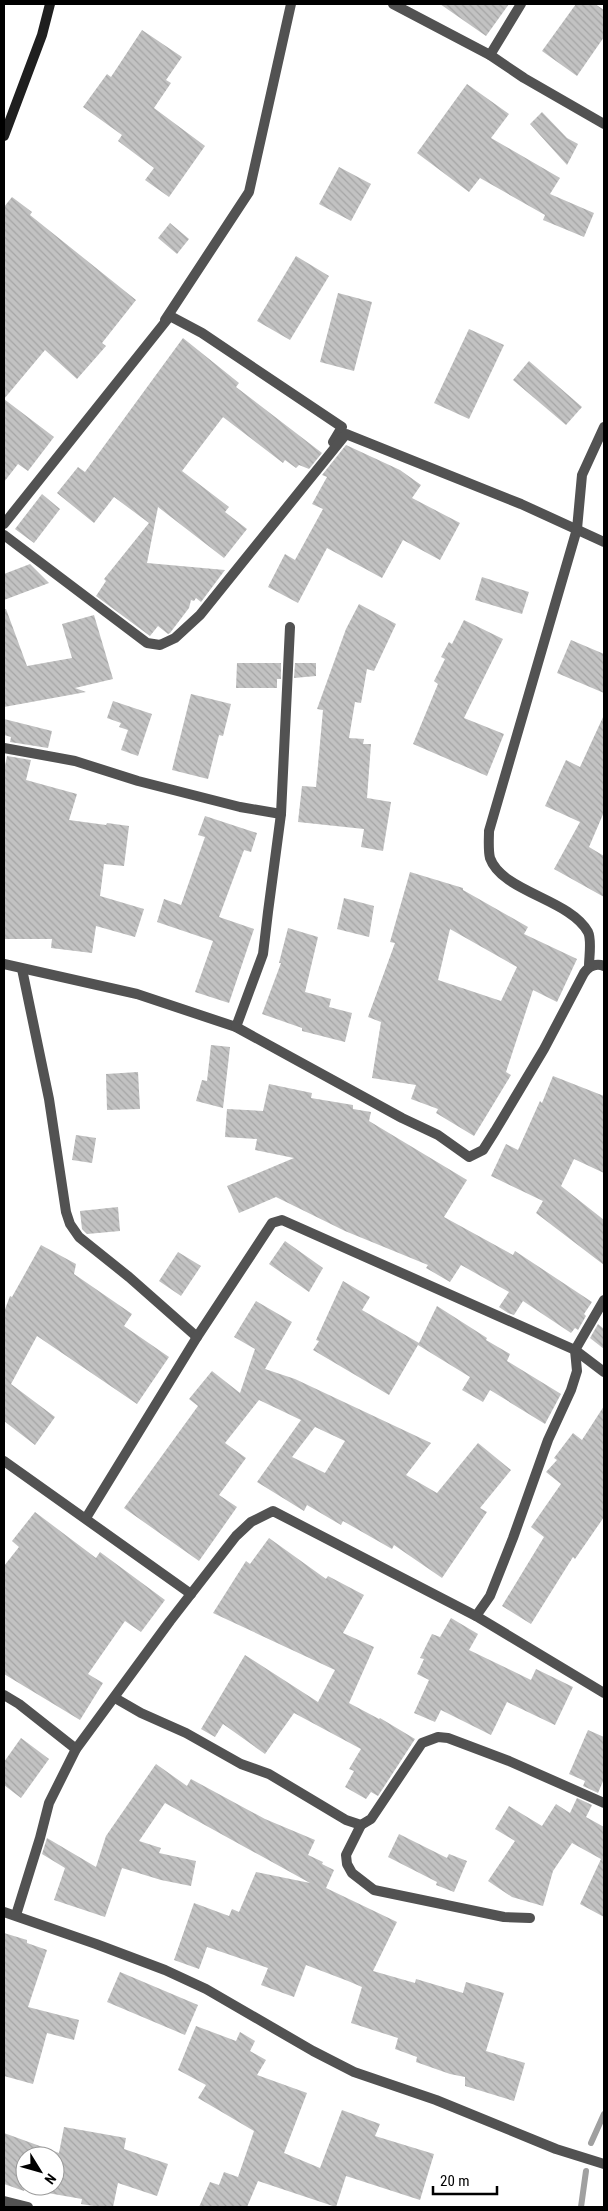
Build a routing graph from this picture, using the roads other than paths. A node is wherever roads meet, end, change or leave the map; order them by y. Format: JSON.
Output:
{"nodes":[{"id":1,"x":50,"y":4,"type":"edge"},
{"id":2,"x":291,"y":4,"type":"edge"},
{"id":3,"x":393,"y":4,"type":"edge"},
{"id":4,"x":521,"y":4,"type":"edge"},
{"id":5,"x":490,"y":55,"type":"junction"},
{"id":6,"x":604,"y":124,"type":"edge"},
{"id":7,"x":4,"y":136,"type":"edge"},
{"id":8,"x":150,"y":342,"type":"junction"},
{"id":9,"x":604,"y":427,"type":"edge"},
{"id":10,"x":312,"y":477,"type":"junction"},
{"id":11,"x":4,"y":524,"type":"edge"},
{"id":12,"x":577,"y":530,"type":"junction"},
{"id":13,"x":4,"y":535,"type":"edge"},
{"id":14,"x":604,"y":542,"type":"edge"},
{"id":15,"x":290,"y":627,"type":"dead end"},
{"id":16,"x":4,"y":748,"type":"edge"},
{"id":17,"x":281,"y":814,"type":"junction"},
{"id":18,"x":4,"y":964,"type":"edge"},
{"id":19,"x":589,"y":966,"type":"junction"},
{"id":20,"x":604,"y":966,"type":"edge"},
{"id":21,"x":22,"y":969,"type":"junction"},
{"id":22,"x":236,"y":1027,"type":"junction"},
{"id":23,"x":604,"y":1300,"type":"edge"},
{"id":24,"x":197,"y":1337,"type":"junction"},
{"id":25,"x":575,"y":1350,"type":"junction"},
{"id":26,"x":604,"y":1372,"type":"edge"},
{"id":27,"x":4,"y":1461,"type":"edge"},
{"id":28,"x":86,"y":1518,"type":"junction"},
{"id":29,"x":191,"y":1594,"type":"junction"},
{"id":30,"x":476,"y":1616,"type":"junction"},
{"id":31,"x":604,"y":1693,"type":"edge"},
{"id":32,"x":4,"y":1695,"type":"edge"},
{"id":33,"x":115,"y":1698,"type":"junction"},
{"id":34,"x":76,"y":1749,"type":"junction"},
{"id":35,"x":604,"y":1803,"type":"edge"},
{"id":36,"x":361,"y":1825,"type":"junction"},
{"id":37,"x":4,"y":1912,"type":"edge"},
{"id":38,"x":16,"y":1915,"type":"junction"},
{"id":39,"x":530,"y":1918,"type":"dead end"},
{"id":40,"x":604,"y":2164,"type":"edge"},
{"id":41,"x":4,"y":2201,"type":"edge"},
{"id":42,"x":28,"y":2207,"type":"edge"}],
"edges":[{"from":1,"to":7,"type":"street"},
{"from":2,"to":8,"type":"street"},
{"from":3,"to":5,"type":"street"},
{"from":4,"to":5,"type":"street"},
{"from":5,"to":6,"type":"street"},
{"from":8,"to":10,"type":"street"},
{"from":8,"to":11,"type":"street"},
{"from":9,"to":12,"type":"street"},
{"from":10,"to":12,"type":"street"},
{"from":10,"to":13,"type":"street"},
{"from":12,"to":14,"type":"street"},
{"from":12,"to":19,"type":"street"},
{"from":15,"to":17,"type":"street"},
{"from":16,"to":17,"type":"street"},
{"from":17,"to":22,"type":"street"},
{"from":18,"to":21,"type":"street"},
{"from":19,"to":20,"type":"street"},
{"from":19,"to":22,"type":"street"},
{"from":21,"to":22,"type":"street"},
{"from":21,"to":24,"type":"street"},
{"from":23,"to":25,"type":"street"},
{"from":24,"to":25,"type":"street"},
{"from":24,"to":28,"type":"street"},
{"from":25,"to":26,"type":"street"},
{"from":25,"to":30,"type":"street"},
{"from":27,"to":28,"type":"street"},
{"from":28,"to":29,"type":"street"},
{"from":29,"to":30,"type":"street"},
{"from":29,"to":33,"type":"street"},
{"from":30,"to":31,"type":"street"},
{"from":32,"to":34,"type":"street"},
{"from":33,"to":34,"type":"street"},
{"from":33,"to":36,"type":"street"},
{"from":34,"to":38,"type":"street"},
{"from":35,"to":36,"type":"street"},
{"from":36,"to":39,"type":"street"},
{"from":37,"to":38,"type":"street"},
{"from":38,"to":40,"type":"street"},
{"from":41,"to":42,"type":"street"}]}
